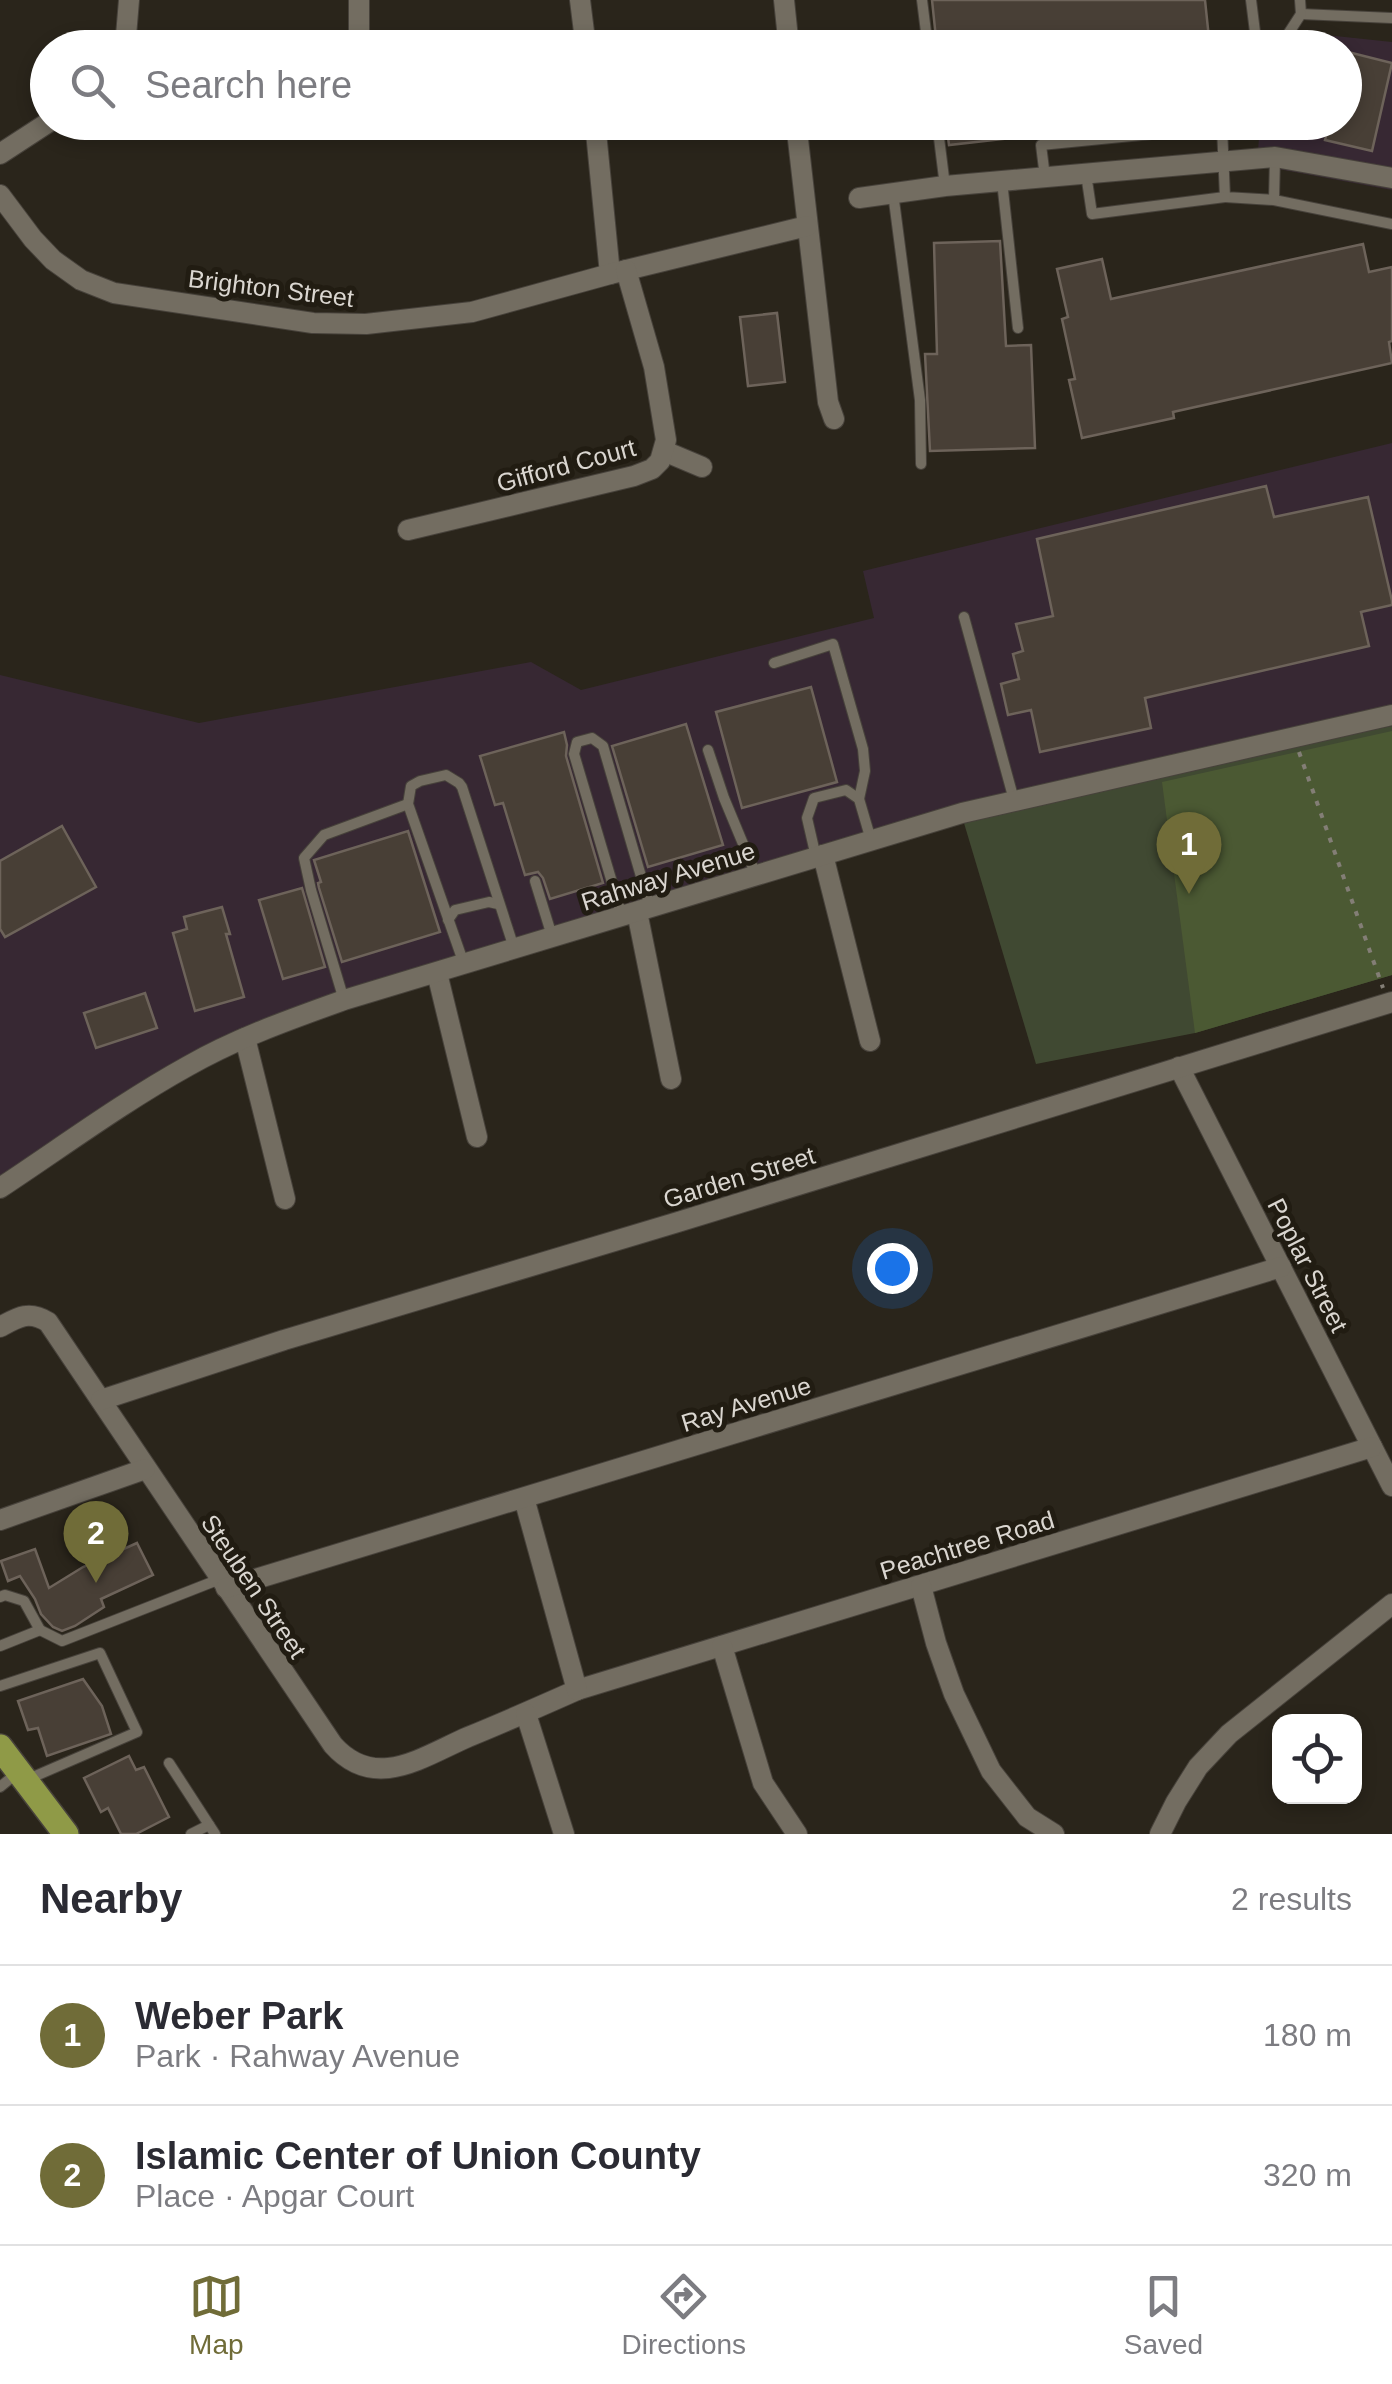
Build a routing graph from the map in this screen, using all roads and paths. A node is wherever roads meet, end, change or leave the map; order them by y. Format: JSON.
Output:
{"nodes":[{"id":1,"x":129,"y":0,"type":"edge"},
{"id":2,"x":358,"y":0,"type":"edge"},
{"id":3,"x":580,"y":0,"type":"edge"},
{"id":4,"x":784,"y":0,"type":"edge"},
{"id":5,"x":922,"y":0,"type":"edge"},
{"id":6,"x":1251,"y":0,"type":"edge"},
{"id":7,"x":1300,"y":0,"type":"edge"},
{"id":8,"x":1301,"y":14,"type":"junction"},
{"id":9,"x":1392,"y":18,"type":"edge"},
{"id":10,"x":126,"y":30,"type":"edge"},
{"id":11,"x":359,"y":30,"type":"edge"},
{"id":12,"x":584,"y":30,"type":"edge"},
{"id":13,"x":787,"y":30,"type":"edge"},
{"id":14,"x":926,"y":30,"type":"edge"},
{"id":15,"x":1255,"y":30,"type":"edge"},
{"id":16,"x":1291,"y":30,"type":"edge"},
{"id":17,"x":30,"y":134,"type":"edge"},
{"id":18,"x":597,"y":140,"type":"edge"},
{"id":19,"x":798,"y":140,"type":"edge"},
{"id":20,"x":939,"y":140,"type":"edge"},
{"id":21,"x":1084,"y":140,"type":"edge"},
{"id":22,"x":1223,"y":140,"type":"edge"},
{"id":23,"x":0,"y":154,"type":"edge"},
{"id":24,"x":1275,"y":157,"type":"junction"},
{"id":25,"x":1223,"y":161,"type":"junction"},
{"id":26,"x":1086,"y":174,"type":"junction"},
{"id":27,"x":1045,"y":178,"type":"junction"},
{"id":28,"x":1392,"y":178,"type":"edge"},
{"id":29,"x":1002,"y":181,"type":"junction"},
{"id":30,"x":944,"y":186,"type":"junction"},
{"id":31,"x":892,"y":193,"type":"junction"},
{"id":32,"x":0,"y":195,"type":"edge"},
{"id":33,"x":1225,"y":197,"type":"junction"},
{"id":34,"x":859,"y":198,"type":"dead end"},
{"id":35,"x":1274,"y":200,"type":"junction"},
{"id":36,"x":1392,"y":224,"type":"edge"},
{"id":37,"x":806,"y":226,"type":"junction"},
{"id":38,"x":618,"y":272,"type":"junction"},
{"id":39,"x":1018,"y":328,"type":"dead end"},
{"id":40,"x":834,"y":419,"type":"dead end"},
{"id":41,"x":664,"y":451,"type":"junction"},
{"id":42,"x":921,"y":464,"type":"dead end"},
{"id":43,"x":702,"y":467,"type":"dead end"},
{"id":44,"x":408,"y":530,"type":"dead end"},
{"id":45,"x":964,"y":617,"type":"dead end"},
{"id":46,"x":774,"y":663,"type":"dead end"},
{"id":47,"x":1392,"y":715,"type":"edge"},
{"id":48,"x":1294,"y":737,"type":"junction"},
{"id":49,"x":708,"y":750,"type":"dead end"},
{"id":50,"x":858,"y":799,"type":"junction"},
{"id":51,"x":1014,"y":802,"type":"junction"},
{"id":52,"x":408,"y":804,"type":"junction"},
{"id":53,"x":871,"y":840,"type":"junction"},
{"id":54,"x":820,"y":856,"type":"junction"},
{"id":55,"x":756,"y":875,"type":"junction"},
{"id":56,"x":535,"y":880,"type":"dead end"},
{"id":57,"x":498,"y":904,"type":"junction"},
{"id":58,"x":636,"y":912,"type":"junction"},
{"id":59,"x":448,"y":920,"type":"junction"},
{"id":60,"x":552,"y":938,"type":"junction"},
{"id":61,"x":514,"y":949,"type":"junction"},
{"id":62,"x":464,"y":964,"type":"junction"},
{"id":63,"x":437,"y":973,"type":"junction"},
{"id":64,"x":344,"y":1000,"type":"junction"},
{"id":65,"x":1390,"y":1002,"type":"edge"},
{"id":66,"x":245,"y":1038,"type":"junction"},
{"id":67,"x":870,"y":1041,"type":"dead end"},
{"id":68,"x":1179,"y":1066,"type":"junction"},
{"id":69,"x":671,"y":1078,"type":"dead end"},
{"id":70,"x":477,"y":1137,"type":"dead end"},
{"id":71,"x":0,"y":1188,"type":"edge"},
{"id":72,"x":285,"y":1199,"type":"dead end"},
{"id":73,"x":1280,"y":1266,"type":"junction"},
{"id":74,"x":0,"y":1328,"type":"edge"},
{"id":75,"x":101,"y":1400,"type":"junction"},
{"id":76,"x":1372,"y":1447,"type":"junction"},
{"id":77,"x":145,"y":1469,"type":"junction"},
{"id":78,"x":1392,"y":1486,"type":"edge"},
{"id":79,"x":524,"y":1498,"type":"junction"},
{"id":80,"x":0,"y":1520,"type":"edge"},
{"id":81,"x":222,"y":1584,"type":"junction"},
{"id":82,"x":921,"y":1586,"type":"junction"},
{"id":83,"x":0,"y":1597,"type":"edge"},
{"id":84,"x":1392,"y":1604,"type":"edge"},
{"id":85,"x":40,"y":1630,"type":"junction"},
{"id":86,"x":0,"y":1646,"type":"edge"},
{"id":87,"x":722,"y":1646,"type":"junction"},
{"id":88,"x":0,"y":1686,"type":"edge"},
{"id":89,"x":577,"y":1690,"type":"junction"},
{"id":90,"x":526,"y":1714,"type":"junction"},
{"id":91,"x":0,"y":1747,"type":"edge"},
{"id":92,"x":169,"y":1763,"type":"dead end"},
{"id":93,"x":14,"y":1780,"type":"edge"},
{"id":94,"x":212,"y":1829,"type":"edge"},
{"id":95,"x":66,"y":1834,"type":"edge"},
{"id":96,"x":190,"y":1834,"type":"edge"},
{"id":97,"x":564,"y":1834,"type":"edge"},
{"id":98,"x":797,"y":1834,"type":"edge"},
{"id":99,"x":1054,"y":1834,"type":"edge"},
{"id":100,"x":1160,"y":1834,"type":"edge"}],
"edges":[{"from":1,"to":10,"type":"street"},
{"from":2,"to":11,"type":"street"},
{"from":3,"to":12,"type":"street"},
{"from":4,"to":13,"type":"street"},
{"from":5,"to":14,"type":"lane"},
{"from":6,"to":15,"type":"lane"},
{"from":7,"to":8,"type":"lane"},
{"from":8,"to":9,"type":"lane"},
{"from":8,"to":16,"type":"lane"},
{"from":17,"to":23,"type":"street"},
{"from":18,"to":38,"type":"street","name":"Gifford Court"},
{"from":19,"to":37,"type":"street"},
{"from":20,"to":30,"type":"lane"},
{"from":21,"to":27,"type":"lane"},
{"from":22,"to":25,"type":"lane"},
{"from":24,"to":25,"type":"street"},
{"from":24,"to":28,"type":"street"},
{"from":24,"to":35,"type":"lane"},
{"from":25,"to":26,"type":"street"},
{"from":25,"to":33,"type":"lane"},
{"from":26,"to":27,"type":"street"},
{"from":26,"to":33,"type":"lane"},
{"from":27,"to":29,"type":"street"},
{"from":29,"to":30,"type":"street"},
{"from":29,"to":39,"type":"lane"},
{"from":30,"to":31,"type":"street"},
{"from":31,"to":34,"type":"street"},
{"from":31,"to":42,"type":"lane"},
{"from":32,"to":38,"type":"street","name":"Brighton Street"},
{"from":33,"to":35,"type":"lane"},
{"from":35,"to":36,"type":"lane"},
{"from":37,"to":38,"type":"street","name":"Brighton Street"},
{"from":37,"to":40,"type":"street"},
{"from":38,"to":41,"type":"street","name":"Gifford Court"},
{"from":41,"to":43,"type":"street"},
{"from":41,"to":44,"type":"street","name":"Gifford Court"},
{"from":45,"to":51,"type":"lane"},
{"from":46,"to":50,"type":"lane"},
{"from":47,"to":48,"type":"street","name":"Rahway Avenue"},
{"from":48,"to":51,"type":"street","name":"Rahway Avenue"},
{"from":48,"to":65,"type":"path"},
{"from":49,"to":55,"type":"lane"},
{"from":50,"to":53,"type":"lane"},
{"from":50,"to":54,"type":"lane"},
{"from":51,"to":53,"type":"street","name":"Rahway Avenue"},
{"from":52,"to":57,"type":"lane"},
{"from":52,"to":59,"type":"lane"},
{"from":52,"to":64,"type":"lane"},
{"from":53,"to":54,"type":"street","name":"Rahway Avenue"},
{"from":54,"to":55,"type":"street","name":"Rahway Avenue"},
{"from":54,"to":67,"type":"street"},
{"from":55,"to":58,"type":"street","name":"Rahway Avenue"},
{"from":56,"to":60,"type":"lane"},
{"from":57,"to":59,"type":"lane"},
{"from":57,"to":61,"type":"lane"},
{"from":58,"to":58,"type":"lane"},
{"from":58,"to":60,"type":"street","name":"Rahway Avenue"},
{"from":58,"to":69,"type":"street"},
{"from":59,"to":62,"type":"lane"},
{"from":60,"to":61,"type":"street","name":"Rahway Avenue"},
{"from":61,"to":62,"type":"street","name":"Rahway Avenue"},
{"from":62,"to":63,"type":"street","name":"Rahway Avenue"},
{"from":63,"to":64,"type":"street","name":"Rahway Avenue"},
{"from":63,"to":70,"type":"street"},
{"from":64,"to":66,"type":"street","name":"Rahway Avenue"},
{"from":65,"to":68,"type":"street","name":"Garden Street"},
{"from":66,"to":71,"type":"street","name":"Rahway Avenue"},
{"from":66,"to":72,"type":"street"},
{"from":68,"to":73,"type":"street","name":"Poplar Street"},
{"from":68,"to":75,"type":"street","name":"Garden Street"},
{"from":73,"to":76,"type":"street","name":"Poplar Street"},
{"from":73,"to":79,"type":"street","name":"Ray Avenue"},
{"from":74,"to":75,"type":"street","name":"Steuben Street"},
{"from":75,"to":77,"type":"street","name":"Steuben Street"},
{"from":76,"to":78,"type":"street","name":"Poplar Street"},
{"from":76,"to":82,"type":"street","name":"Peachtree Road"},
{"from":77,"to":80,"type":"street"},
{"from":77,"to":81,"type":"street","name":"Steuben Street"},
{"from":79,"to":81,"type":"street","name":"Ray Avenue"},
{"from":79,"to":89,"type":"street"},
{"from":81,"to":85,"type":"lane"},
{"from":81,"to":90,"type":"street","name":"Steuben Street"},
{"from":82,"to":87,"type":"street","name":"Peachtree Road"},
{"from":82,"to":99,"type":"street"},
{"from":83,"to":85,"type":"lane"},
{"from":84,"to":100,"type":"street"},
{"from":85,"to":86,"type":"lane"},
{"from":87,"to":89,"type":"street","name":"Peachtree Road"},
{"from":87,"to":98,"type":"street"},
{"from":88,"to":93,"type":"lane"},
{"from":89,"to":90,"type":"street","name":"Peachtree Road"},
{"from":90,"to":97,"type":"street"},
{"from":91,"to":93,"type":"main road"},
{"from":92,"to":94,"type":"lane"},
{"from":93,"to":95,"type":"main road"},
{"from":94,"to":96,"type":"lane"}]}
